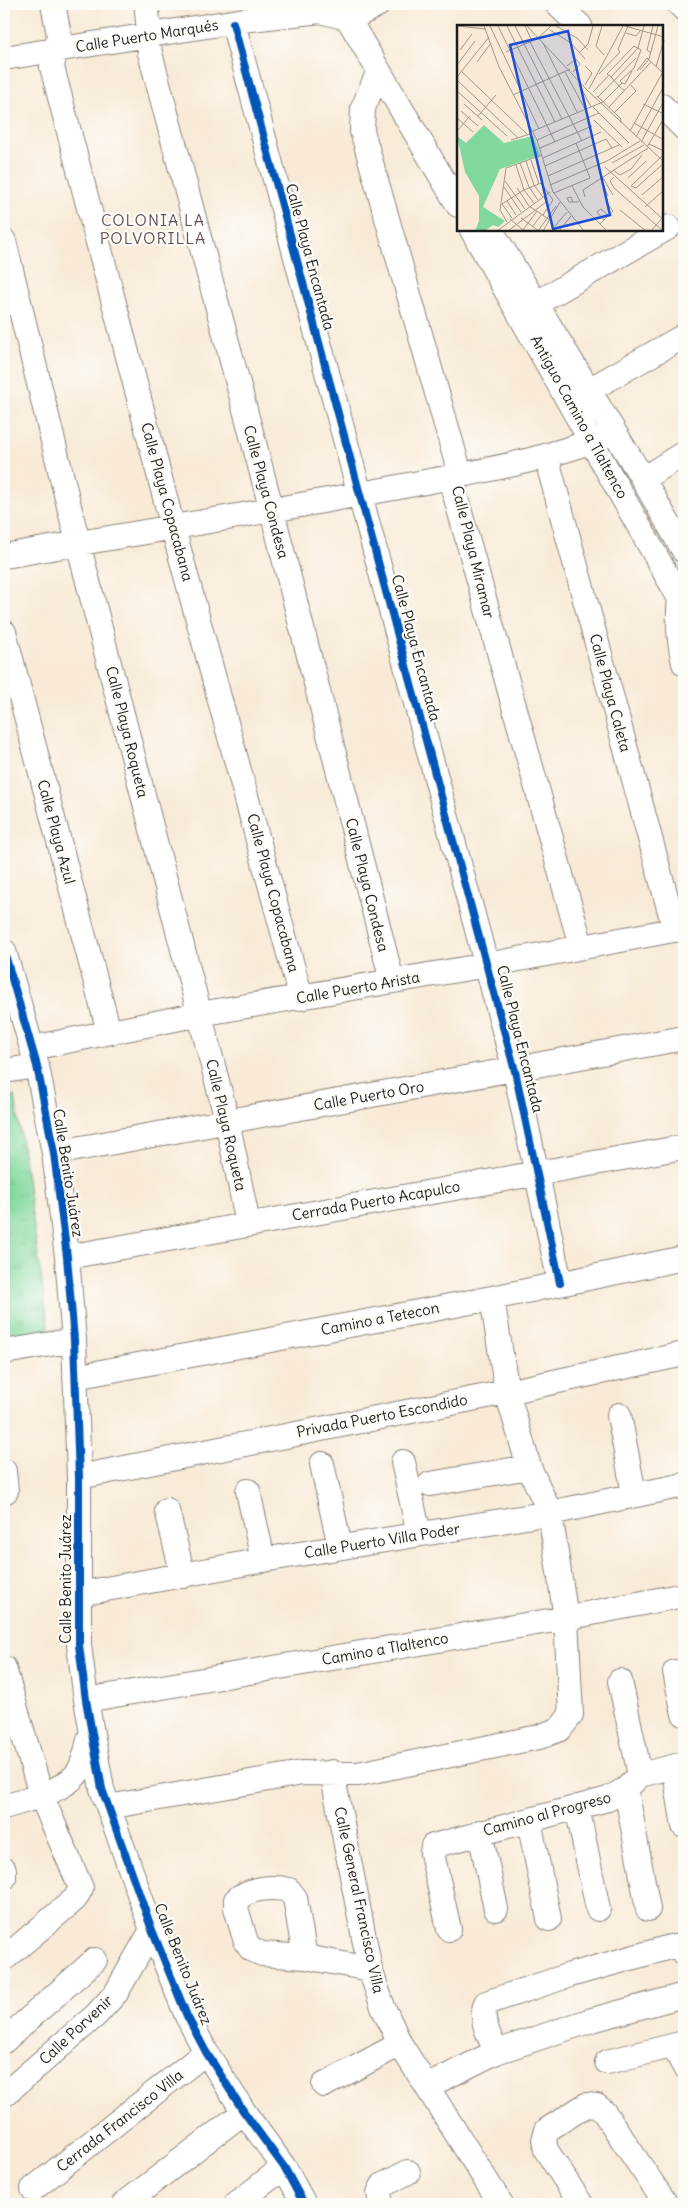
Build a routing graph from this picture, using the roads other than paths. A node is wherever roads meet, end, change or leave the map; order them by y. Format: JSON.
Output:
{"nodes":[{"id":1,"x":53,"y":4,"type":"edge"},
{"id":2,"x":146,"y":4,"type":"edge"},
{"id":3,"x":557,"y":4,"type":"edge"},
{"id":4,"x":679,"y":4,"type":"edge"},
{"id":5,"x":348,"y":8,"type":"edge"},
{"id":6,"x":684,"y":9,"type":"edge"},
{"id":7,"x":244,"y":15,"type":"edge"},
{"id":8,"x":579,"y":25,"type":"edge"},
{"id":9,"x":148,"y":36,"type":"junction"},
{"id":10,"x":55,"y":51,"type":"junction"},
{"id":11,"x":4,"y":58,"type":"edge"},
{"id":12,"x":378,"y":73,"type":"junction"},
{"id":13,"x":663,"y":107,"type":"edge"},
{"id":14,"x":684,"y":128,"type":"edge"},
{"id":15,"x":435,"y":152,"type":"junction"},
{"id":16,"x":457,"y":174,"type":"edge"},
{"id":17,"x":457,"y":203,"type":"edge"},
{"id":18,"x":669,"y":227,"type":"dead end"},
{"id":19,"x":663,"y":230,"type":"edge"},
{"id":20,"x":473,"y":231,"type":"edge"},
{"id":21,"x":491,"y":231,"type":"edge"},
{"id":22,"x":662,"y":231,"type":"edge"},
{"id":23,"x":4,"y":242,"type":"edge"},
{"id":24,"x":511,"y":279,"type":"junction"},
{"id":25,"x":537,"y":303,"type":"junction"},
{"id":26,"x":684,"y":336,"type":"edge"},
{"id":27,"x":588,"y":390,"type":"junction"},
{"id":28,"x":614,"y":432,"type":"junction"},
{"id":29,"x":593,"y":441,"type":"junction"},
{"id":30,"x":684,"y":452,"type":"edge"},
{"id":31,"x":546,"y":456,"type":"junction"},
{"id":32,"x":454,"y":476,"type":"junction"},
{"id":33,"x":643,"y":479,"type":"junction"},
{"id":34,"x":360,"y":494,"type":"junction"},
{"id":35,"x":272,"y":511,"type":"junction"},
{"id":36,"x":173,"y":528,"type":"junction"},
{"id":37,"x":78,"y":543,"type":"junction"},
{"id":38,"x":684,"y":551,"type":"edge"},
{"id":39,"x":4,"y":556,"type":"edge"},
{"id":40,"x":682,"y":602,"type":"edge"},
{"id":41,"x":4,"y":632,"type":"edge"},
{"id":42,"x":684,"y":663,"type":"edge"},
{"id":43,"x":679,"y":929,"type":"edge"},
{"id":44,"x":582,"y":946,"type":"junction"},
{"id":45,"x":4,"y":951,"type":"edge"},
{"id":46,"x":487,"y":965,"type":"junction"},
{"id":47,"x":392,"y":981,"type":"junction"},
{"id":48,"x":301,"y":998,"type":"junction"},
{"id":49,"x":200,"y":1014,"type":"junction"},
{"id":50,"x":108,"y":1032,"type":"junction"},
{"id":51,"x":684,"y":1038,"type":"edge"},
{"id":52,"x":35,"y":1057,"type":"junction"},
{"id":53,"x":4,"y":1071,"type":"edge"},
{"id":54,"x":514,"y":1071,"type":"junction"},
{"id":55,"x":227,"y":1120,"type":"junction"},
{"id":56,"x":684,"y":1146,"type":"edge"},
{"id":57,"x":54,"y":1153,"type":"junction"},
{"id":58,"x":537,"y":1173,"type":"junction"},
{"id":59,"x":248,"y":1224,"type":"junction"},
{"id":60,"x":67,"y":1257,"type":"junction"},
{"id":61,"x":684,"y":1258,"type":"edge"},
{"id":62,"x":560,"y":1283,"type":"junction"},
{"id":63,"x":492,"y":1298,"type":"junction"},
{"id":64,"x":74,"y":1340,"type":"junction"},
{"id":65,"x":4,"y":1352,"type":"edge"},
{"id":66,"x":684,"y":1354,"type":"edge"},
{"id":67,"x":75,"y":1377,"type":"junction"},
{"id":68,"x":507,"y":1392,"type":"junction"},
{"id":69,"x":619,"y":1415,"type":"dead end"},
{"id":70,"x":404,"y":1462,"type":"dead end"},
{"id":71,"x":322,"y":1464,"type":"dead end"},
{"id":72,"x":529,"y":1467,"type":"junction"},
{"id":73,"x":79,"y":1477,"type":"junction"},
{"id":74,"x":430,"y":1484,"type":"dead end"},
{"id":75,"x":684,"y":1485,"type":"edge"},
{"id":76,"x":248,"y":1491,"type":"dead end"},
{"id":77,"x":634,"y":1494,"type":"junction"},
{"id":78,"x":167,"y":1510,"type":"dead end"},
{"id":79,"x":550,"y":1513,"type":"junction"},
{"id":80,"x":419,"y":1534,"type":"junction"},
{"id":81,"x":340,"y":1547,"type":"junction"},
{"id":82,"x":263,"y":1560,"type":"junction"},
{"id":83,"x":183,"y":1576,"type":"junction"},
{"id":84,"x":79,"y":1594,"type":"junction"},
{"id":85,"x":684,"y":1595,"type":"edge"},
{"id":86,"x":566,"y":1618,"type":"junction"},
{"id":87,"x":4,"y":1668,"type":"edge"},
{"id":88,"x":675,"y":1672,"type":"dead end"},
{"id":89,"x":620,"y":1681,"type":"dead end"},
{"id":90,"x":86,"y":1700,"type":"junction"},
{"id":91,"x":684,"y":1714,"type":"edge"},
{"id":92,"x":91,"y":1734,"type":"junction"},
{"id":93,"x":679,"y":1766,"type":"edge"},
{"id":94,"x":332,"y":1772,"type":"junction"},
{"id":95,"x":633,"y":1782,"type":"junction"},
{"id":96,"x":41,"y":1795,"type":"junction"},
{"id":97,"x":4,"y":1807,"type":"edge"},
{"id":98,"x":577,"y":1807,"type":"junction"},
{"id":99,"x":108,"y":1808,"type":"junction"},
{"id":100,"x":529,"y":1821,"type":"junction"},
{"id":101,"x":684,"y":1826,"type":"edge"},
{"id":102,"x":480,"y":1832,"type":"junction"},
{"id":103,"x":4,"y":1870,"type":"edge"},
{"id":104,"x":4,"y":1878,"type":"edge"},
{"id":105,"x":496,"y":1909,"type":"dead end"},
{"id":106,"x":598,"y":1909,"type":"dead end"},
{"id":107,"x":648,"y":1909,"type":"dead end"},
{"id":108,"x":549,"y":1920,"type":"dead end"},
{"id":109,"x":449,"y":1929,"type":"dead end"},
{"id":110,"x":152,"y":1930,"type":"junction"},
{"id":111,"x":684,"y":1953,"type":"edge"},
{"id":112,"x":305,"y":1957,"type":"dead end"},
{"id":113,"x":4,"y":1959,"type":"edge"},
{"id":114,"x":95,"y":1960,"type":"dead end"},
{"id":115,"x":370,"y":1969,"type":"junction"},
{"id":116,"x":684,"y":1995,"type":"edge"},
{"id":117,"x":4,"y":2041,"type":"edge"},
{"id":118,"x":400,"y":2044,"type":"junction"},
{"id":119,"x":206,"y":2052,"type":"junction"},
{"id":120,"x":496,"y":2052,"type":"junction"},
{"id":121,"x":681,"y":2052,"type":"edge"},
{"id":122,"x":607,"y":2062,"type":"dead end"},
{"id":123,"x":324,"y":2085,"type":"dead end"},
{"id":124,"x":428,"y":2086,"type":"junction"},
{"id":125,"x":4,"y":2095,"type":"edge"},
{"id":126,"x":244,"y":2112,"type":"junction"},
{"id":127,"x":284,"y":2167,"type":"junction"},
{"id":128,"x":408,"y":2172,"type":"dead end"},
{"id":129,"x":33,"y":2189,"type":"dead end"},
{"id":130,"x":684,"y":2198,"type":"edge"},
{"id":131,"x":497,"y":2203,"type":"edge"},
{"id":132,"x":124,"y":2204,"type":"edge"},
{"id":133,"x":236,"y":2204,"type":"edge"},
{"id":134,"x":304,"y":2204,"type":"edge"},
{"id":135,"x":381,"y":2204,"type":"edge"},
{"id":136,"x":581,"y":2204,"type":"edge"},
{"id":137,"x":666,"y":2204,"type":"edge"},
{"id":138,"x":673,"y":2204,"type":"edge"}],
"edges":[{"from":1,"to":10,"type":"street","name":"Calle Playa Copacabana"},
{"from":2,"to":9,"type":"street","name":"Calle Playa Condesa"},
{"from":3,"to":8,"type":"street"},
{"from":4,"to":6,"type":"street"},
{"from":5,"to":7,"type":"street","name":"Calle Puerto Marqués"},
{"from":5,"to":12,"type":"street"},
{"from":5,"to":15,"type":"street"},
{"from":7,"to":9,"type":"street","name":"Calle Puerto Marqués"},
{"from":7,"to":34,"type":"street","name":"Calle Playa Encantada"},
{"from":9,"to":10,"type":"street","name":"Calle Puerto Marqués"},
{"from":9,"to":35,"type":"street","name":"Calle Playa Condesa"},
{"from":10,"to":11,"type":"street","name":"Calle Puerto Marqués"},
{"from":10,"to":36,"type":"street","name":"Calle Playa Copacabana"},
{"from":12,"to":15,"type":"street"},
{"from":12,"to":32,"type":"street","name":"Calle Playa Miramar"},
{"from":13,"to":14,"type":"street"},
{"from":15,"to":16,"type":"street"},
{"from":15,"to":17,"type":"street"},
{"from":18,"to":19,"type":"street"},
{"from":20,"to":24,"type":"street","name":"Antiguo Camino a Tlaltenco"},
{"from":21,"to":24,"type":"street"},
{"from":22,"to":25,"type":"street"},
{"from":23,"to":37,"type":"street","name":"Calle Playa Roqueta"},
{"from":24,"to":25,"type":"street"},
{"from":24,"to":29,"type":"street","name":"Antiguo Camino a Tlaltenco"},
{"from":25,"to":27,"type":"street"},
{"from":26,"to":27,"type":"street"},
{"from":27,"to":28,"type":"street"},
{"from":28,"to":29,"type":"street"},
{"from":28,"to":33,"type":"street"},
{"from":29,"to":31,"type":"street"},
{"from":29,"to":40,"type":"street","name":"Antiguo Camino a Tlaltenco"},
{"from":30,"to":33,"type":"street"},
{"from":31,"to":32,"type":"street"},
{"from":31,"to":43,"type":"street","name":"Calle Playa Caleta"},
{"from":32,"to":34,"type":"street"},
{"from":32,"to":44,"type":"street","name":"Calle Playa Miramar"},
{"from":33,"to":38,"type":"street"},
{"from":34,"to":35,"type":"street"},
{"from":34,"to":46,"type":"street","name":"Calle Playa Encantada"},
{"from":35,"to":36,"type":"street"},
{"from":35,"to":47,"type":"street","name":"Calle Playa Condesa"},
{"from":36,"to":37,"type":"street"},
{"from":36,"to":48,"type":"street","name":"Calle Playa Copacabana"},
{"from":37,"to":39,"type":"street"},
{"from":37,"to":49,"type":"street","name":"Calle Playa Roqueta"},
{"from":40,"to":42,"type":"street"},
{"from":41,"to":50,"type":"street","name":"Calle Playa Azul"},
{"from":43,"to":44,"type":"street","name":"Calle Puerto Arista"},
{"from":44,"to":46,"type":"street","name":"Calle Puerto Arista"},
{"from":45,"to":52,"type":"street","name":"Calle Benito Juárez"},
{"from":46,"to":47,"type":"street","name":"Calle Puerto Arista"},
{"from":46,"to":54,"type":"street","name":"Calle Playa Encantada"},
{"from":47,"to":48,"type":"street","name":"Calle Puerto Arista"},
{"from":48,"to":49,"type":"street","name":"Calle Puerto Arista"},
{"from":49,"to":50,"type":"street","name":"Calle Puerto Arista"},
{"from":49,"to":55,"type":"street","name":"Calle Playa Roqueta"},
{"from":50,"to":52,"type":"street","name":"Calle Puerto Arista"},
{"from":51,"to":54,"type":"street","name":"Calle Puerto Oro"},
{"from":52,"to":53,"type":"street","name":"Calle Puerto Arista"},
{"from":52,"to":57,"type":"street","name":"Calle Benito Juárez"},
{"from":54,"to":55,"type":"street","name":"Calle Puerto Oro"},
{"from":54,"to":58,"type":"street","name":"Calle Playa Encantada"},
{"from":55,"to":57,"type":"street","name":"Calle Puerto Oro"},
{"from":55,"to":59,"type":"street","name":"Calle Playa Roqueta"},
{"from":56,"to":58,"type":"street","name":"Cerrada Puerto Acapulco"},
{"from":57,"to":60,"type":"street","name":"Calle Benito Juárez"},
{"from":58,"to":59,"type":"street","name":"Cerrada Puerto Acapulco"},
{"from":58,"to":62,"type":"street","name":"Calle Playa Encantada"},
{"from":59,"to":60,"type":"street","name":"Cerrada Puerto Acapulco"},
{"from":60,"to":64,"type":"street","name":"Calle Benito Juárez"},
{"from":61,"to":62,"type":"street","name":"Camino a Tetecon"},
{"from":62,"to":63,"type":"street","name":"Camino a Tetecon"},
{"from":63,"to":67,"type":"street","name":"Camino a Tetecon"},
{"from":63,"to":68,"type":"street"},
{"from":64,"to":65,"type":"street"},
{"from":64,"to":67,"type":"street","name":"Calle Benito Juárez"},
{"from":66,"to":68,"type":"street","name":"Privada Puerto Escondido"},
{"from":67,"to":73,"type":"street","name":"Calle Benito Juárez"},
{"from":68,"to":72,"type":"street"},
{"from":68,"to":73,"type":"street","name":"Privada Puerto Escondido"},
{"from":69,"to":77,"type":"street"},
{"from":70,"to":80,"type":"street"},
{"from":71,"to":81,"type":"street"},
{"from":72,"to":74,"type":"street"},
{"from":72,"to":79,"type":"street"},
{"from":73,"to":84,"type":"street","name":"Calle Benito Juárez"},
{"from":75,"to":77,"type":"street","name":"Calle Puerto Villa Poder"},
{"from":76,"to":82,"type":"street"},
{"from":77,"to":79,"type":"street","name":"Calle Puerto Villa Poder"},
{"from":78,"to":83,"type":"street"},
{"from":79,"to":80,"type":"street","name":"Calle Puerto Villa Poder"},
{"from":79,"to":86,"type":"street"},
{"from":80,"to":81,"type":"street","name":"Calle Puerto Villa Poder"},
{"from":81,"to":82,"type":"street","name":"Calle Puerto Villa Poder"},
{"from":82,"to":83,"type":"street","name":"Calle Puerto Villa Poder"},
{"from":83,"to":84,"type":"street","name":"Calle Puerto Villa Poder"},
{"from":84,"to":90,"type":"street","name":"Calle Benito Juárez"},
{"from":85,"to":86,"type":"street","name":"Camino a Tlaltenco"},
{"from":86,"to":90,"type":"street","name":"Camino a Tlaltenco"},
{"from":86,"to":94,"type":"street"},
{"from":87,"to":96,"type":"street"},
{"from":88,"to":91,"type":"street"},
{"from":89,"to":95,"type":"street"},
{"from":90,"to":92,"type":"street","name":"Calle Benito Juárez"},
{"from":92,"to":96,"type":"street"},
{"from":92,"to":99,"type":"street","name":"Calle Benito Juárez"},
{"from":93,"to":95,"type":"street","name":"Camino al Progreso"},
{"from":93,"to":101,"type":"street"},
{"from":94,"to":99,"type":"street"},
{"from":94,"to":115,"type":"street","name":"Calle General Francisco Villa"},
{"from":95,"to":98,"type":"street","name":"Camino al Progreso"},
{"from":95,"to":107,"type":"street"},
{"from":96,"to":97,"type":"street"},
{"from":96,"to":113,"type":"street"},
{"from":98,"to":100,"type":"street","name":"Camino al Progreso"},
{"from":98,"to":106,"type":"street"},
{"from":99,"to":110,"type":"street","name":"Calle Benito Juárez"},
{"from":100,"to":102,"type":"street","name":"Camino al Progreso"},
{"from":100,"to":108,"type":"street"},
{"from":102,"to":105,"type":"street"},
{"from":102,"to":109,"type":"street","name":"Camino al Progreso"},
{"from":103,"to":104,"type":"street"},
{"from":110,"to":119,"type":"street","name":"Calle Benito Juárez"},
{"from":110,"to":125,"type":"street","name":"Calle Porvenir"},
{"from":111,"to":120,"type":"street"},
{"from":112,"to":115,"type":"street"},
{"from":114,"to":117,"type":"street"},
{"from":115,"to":118,"type":"street","name":"Calle General Francisco Villa"},
{"from":116,"to":120,"type":"street"},
{"from":118,"to":123,"type":"street"},
{"from":118,"to":124,"type":"street","name":"Calle General Francisco Villa"},
{"from":119,"to":126,"type":"street","name":"Calle Benito Juárez"},
{"from":119,"to":129,"type":"street","name":"Cerrada Francisco Villa"},
{"from":120,"to":124,"type":"street"},
{"from":121,"to":122,"type":"street"},
{"from":124,"to":131,"type":"street","name":"Calle General Francisco Villa"},
{"from":126,"to":127,"type":"street","name":"Calle Benito Juárez"},
{"from":126,"to":132,"type":"street"},
{"from":127,"to":133,"type":"street"},
{"from":127,"to":134,"type":"street","name":"Calle Benito Juárez"},
{"from":128,"to":135,"type":"street"},
{"from":130,"to":138,"type":"street"},
{"from":136,"to":137,"type":"street"}]}
